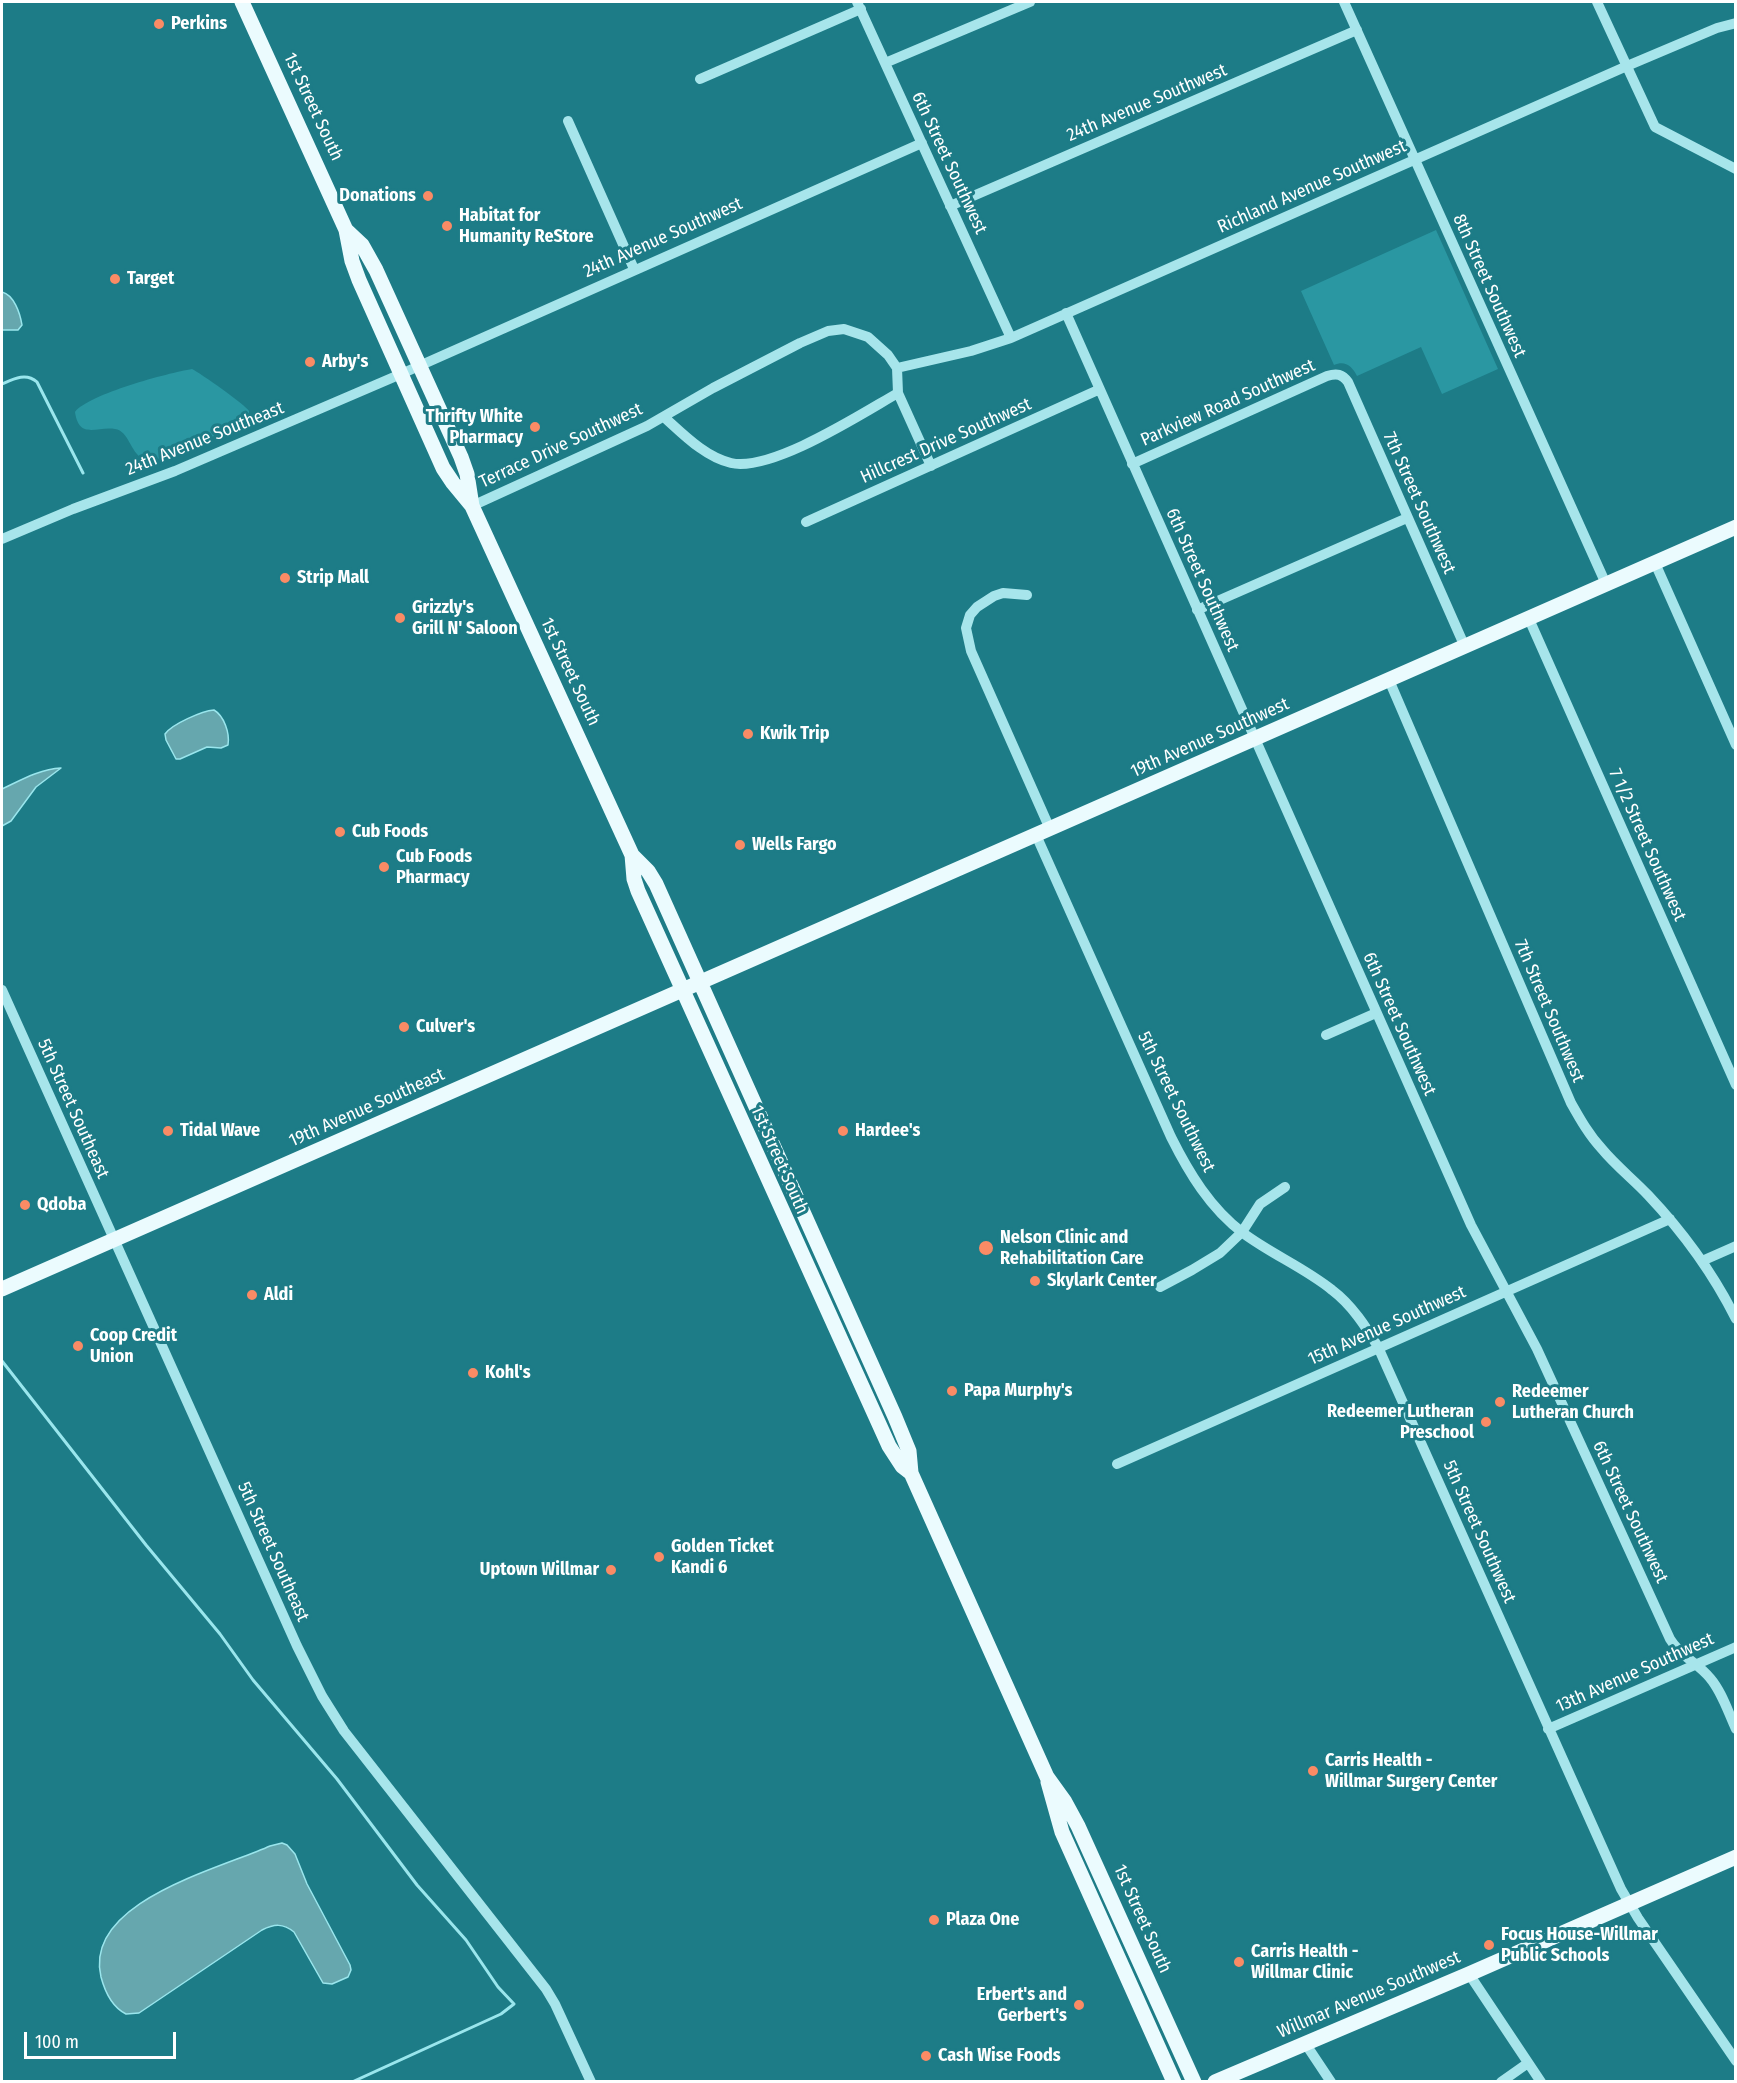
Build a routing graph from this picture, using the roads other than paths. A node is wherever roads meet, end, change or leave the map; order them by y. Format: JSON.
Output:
{"nodes":[{"id":1,"x":242,"y":2,"type":"edge"},
{"id":2,"x":1030,"y":2,"type":"edge"},
{"id":3,"x":1344,"y":2,"type":"edge"},
{"id":4,"x":1597,"y":2,"type":"edge"},
{"id":5,"x":859,"y":5,"type":"edge"},
{"id":6,"x":1736,"y":23,"type":"edge"},
{"id":7,"x":1357,"y":30,"type":"junction"},
{"id":8,"x":885,"y":63,"type":"junction"},
{"id":9,"x":1627,"y":66,"type":"junction"},
{"id":10,"x":700,"y":79,"type":"dead end"},
{"id":11,"x":568,"y":121,"type":"dead end"},
{"id":12,"x":922,"y":143,"type":"junction"},
{"id":13,"x":1414,"y":160,"type":"junction"},
{"id":14,"x":1736,"y":170,"type":"edge"},
{"id":15,"x":950,"y":206,"type":"junction"},
{"id":16,"x":346,"y":230,"type":"junction"},
{"id":17,"x":634,"y":269,"type":"junction"},
{"id":18,"x":1066,"y":313,"type":"junction"},
{"id":19,"x":1011,"y":339,"type":"junction"},
{"id":20,"x":419,"y":366,"type":"junction"},
{"id":21,"x":897,"y":368,"type":"junction"},
{"id":22,"x":401,"y":374,"type":"junction"},
{"id":23,"x":1339,"y":374,"type":"joint"},
{"id":24,"x":1098,"y":390,"type":"junction"},
{"id":25,"x":898,"y":393,"type":"junction"},
{"id":26,"x":664,"y":417,"type":"junction"},
{"id":27,"x":1132,"y":464,"type":"junction"},
{"id":28,"x":931,"y":466,"type":"junction"},
{"id":29,"x":472,"y":506,"type":"junction"},
{"id":30,"x":1407,"y":518,"type":"junction"},
{"id":31,"x":806,"y":522,"type":"dead end"},
{"id":32,"x":1736,"y":528,"type":"edge"},
{"id":33,"x":2,"y":539,"type":"edge"},
{"id":34,"x":1655,"y":563,"type":"junction"},
{"id":35,"x":1606,"y":584,"type":"junction"},
{"id":36,"x":1027,"y":595,"type":"dead end"},
{"id":37,"x":1197,"y":610,"type":"junction"},
{"id":38,"x":1528,"y":619,"type":"junction"},
{"id":39,"x":1465,"y":647,"type":"junction"},
{"id":40,"x":1389,"y":680,"type":"junction"},
{"id":41,"x":1255,"y":740,"type":"junction"},
{"id":42,"x":1736,"y":745,"type":"edge"},
{"id":43,"x":1043,"y":832,"type":"junction"},
{"id":44,"x":632,"y":855,"type":"junction"},
{"id":45,"x":700,"y":984,"type":"junction"},
{"id":46,"x":2,"y":990,"type":"edge"},
{"id":47,"x":682,"y":991,"type":"junction"},
{"id":48,"x":1376,"y":1013,"type":"junction"},
{"id":49,"x":1326,"y":1035,"type":"dead end"},
{"id":50,"x":1736,"y":1085,"type":"edge"},
{"id":51,"x":1285,"y":1187,"type":"dead end"},
{"id":52,"x":1670,"y":1219,"type":"junction"},
{"id":53,"x":1242,"y":1232,"type":"junction"},
{"id":54,"x":115,"y":1239,"type":"junction"},
{"id":55,"x":1736,"y":1246,"type":"edge"},
{"id":56,"x":1702,"y":1261,"type":"junction"},
{"id":57,"x":1160,"y":1287,"type":"dead end"},
{"id":58,"x":2,"y":1289,"type":"edge"},
{"id":59,"x":1507,"y":1292,"type":"junction"},
{"id":60,"x":1736,"y":1319,"type":"edge"},
{"id":61,"x":1378,"y":1347,"type":"junction"},
{"id":62,"x":1117,"y":1464,"type":"dead end"},
{"id":63,"x":911,"y":1473,"type":"junction"},
{"id":64,"x":1736,"y":1647,"type":"edge"},
{"id":65,"x":1695,"y":1665,"type":"junction"},
{"id":66,"x":1548,"y":1729,"type":"junction"},
{"id":67,"x":1736,"y":1729,"type":"edge"},
{"id":68,"x":1047,"y":1777,"type":"junction"},
{"id":69,"x":1736,"y":1857,"type":"edge"},
{"id":70,"x":1629,"y":1903,"type":"junction"},
{"id":71,"x":1469,"y":1974,"type":"junction"},
{"id":72,"x":1305,"y":2043,"type":"junction"},
{"id":73,"x":1736,"y":2061,"type":"edge"},
{"id":74,"x":1528,"y":2063,"type":"junction"},
{"id":75,"x":591,"y":2082,"type":"edge"},
{"id":76,"x":1174,"y":2082,"type":"edge"},
{"id":77,"x":1194,"y":2082,"type":"edge"},
{"id":78,"x":1215,"y":2082,"type":"edge"},
{"id":79,"x":1331,"y":2082,"type":"edge"},
{"id":80,"x":1501,"y":2082,"type":"edge"},
{"id":81,"x":1541,"y":2082,"type":"edge"}],
"edges":[{"from":1,"to":16,"type":"main road","name":"1st Street South"},
{"from":2,"to":8,"type":"street"},
{"from":3,"to":7,"type":"street","name":"8th Street Southwest"},
{"from":4,"to":9,"type":"street"},
{"from":5,"to":8,"type":"street","name":"6th Street Southwest"},
{"from":5,"to":10,"type":"street"},
{"from":6,"to":9,"type":"street","name":"Richland Avenue Southwest"},
{"from":7,"to":13,"type":"street","name":"8th Street Southwest"},
{"from":7,"to":15,"type":"street","name":"24th Avenue Southwest"},
{"from":8,"to":12,"type":"street","name":"6th Street Southwest"},
{"from":9,"to":13,"type":"street","name":"Richland Avenue Southwest"},
{"from":9,"to":14,"type":"street"},
{"from":11,"to":17,"type":"street"},
{"from":12,"to":15,"type":"street","name":"6th Street Southwest"},
{"from":12,"to":17,"type":"street","name":"24th Avenue Southwest"},
{"from":13,"to":18,"type":"street","name":"Richland Avenue Southwest"},
{"from":13,"to":35,"type":"street","name":"8th Street Southwest"},
{"from":15,"to":19,"type":"street","name":"6th Street Southwest"},
{"from":16,"to":20,"type":"main road","name":"1st Street South"},
{"from":16,"to":22,"type":"main road","name":"1st Street South"},
{"from":17,"to":20,"type":"street","name":"24th Avenue Southwest"},
{"from":18,"to":19,"type":"street","name":"Richland Avenue Southwest"},
{"from":18,"to":24,"type":"street","name":"6th Street Southwest"},
{"from":19,"to":21,"type":"street","name":"Richland Avenue Southwest"},
{"from":20,"to":22,"type":"street","name":"24th Avenue Southeast"},
{"from":20,"to":29,"type":"main road","name":"1st Street South"},
{"from":21,"to":25,"type":"street"},
{"from":21,"to":26,"type":"street","name":"Terrace Drive Southwest"},
{"from":22,"to":29,"type":"main road","name":"1st Street South"},
{"from":22,"to":33,"type":"street","name":"24th Avenue Southeast"},
{"from":23,"to":27,"type":"street","name":"Parkview Road Southwest"},
{"from":23,"to":30,"type":"street","name":"7th Street Southwest"},
{"from":24,"to":27,"type":"street","name":"6th Street Southwest"},
{"from":24,"to":28,"type":"street","name":"Hillcrest Drive Southwest"},
{"from":25,"to":26,"type":"street","name":"Terrace Drive Southwest"},
{"from":25,"to":28,"type":"street"},
{"from":26,"to":29,"type":"street","name":"Terrace Drive Southwest"},
{"from":27,"to":37,"type":"street","name":"6th Street Southwest"},
{"from":28,"to":31,"type":"street","name":"Hillcrest Drive Southwest"},
{"from":29,"to":44,"type":"main road","name":"1st Street South"},
{"from":30,"to":37,"type":"street"},
{"from":30,"to":39,"type":"street","name":"7th Street Southwest"},
{"from":32,"to":34,"type":"main road","name":"19th Avenue Southwest"},
{"from":34,"to":35,"type":"main road","name":"19th Avenue Southwest"},
{"from":34,"to":42,"type":"street"},
{"from":35,"to":38,"type":"main road","name":"19th Avenue Southwest"},
{"from":36,"to":43,"type":"street","name":"5th Street Southwest"},
{"from":37,"to":41,"type":"street","name":"6th Street Southwest"},
{"from":38,"to":39,"type":"main road","name":"19th Avenue Southwest"},
{"from":38,"to":50,"type":"street","name":"7 1/2 Street Southwest"},
{"from":39,"to":40,"type":"main road","name":"19th Avenue Southwest"},
{"from":40,"to":41,"type":"main road","name":"19th Avenue Southwest"},
{"from":40,"to":52,"type":"street","name":"7th Street Southwest"},
{"from":41,"to":43,"type":"main road","name":"19th Avenue Southwest"},
{"from":41,"to":48,"type":"street","name":"6th Street Southwest"},
{"from":43,"to":45,"type":"main road","name":"19th Avenue Southwest"},
{"from":43,"to":53,"type":"street","name":"5th Street Southwest"},
{"from":44,"to":45,"type":"main road","name":"1st Street South"},
{"from":44,"to":47,"type":"main road","name":"1st Street South"},
{"from":45,"to":47,"type":"main road","name":"19th Avenue Southeast"},
{"from":45,"to":63,"type":"main road","name":"1st Street South"},
{"from":46,"to":54,"type":"street","name":"5th Street Southeast"},
{"from":47,"to":54,"type":"main road","name":"19th Avenue Southeast"},
{"from":47,"to":63,"type":"main road","name":"1st Street South"},
{"from":48,"to":49,"type":"street"},
{"from":48,"to":59,"type":"street","name":"6th Street Southwest"},
{"from":51,"to":53,"type":"street"},
{"from":52,"to":56,"type":"street","name":"7th Street Southwest"},
{"from":52,"to":59,"type":"street","name":"15th Avenue Southwest"},
{"from":53,"to":57,"type":"street"},
{"from":53,"to":61,"type":"street","name":"5th Street Southwest"},
{"from":54,"to":58,"type":"main road","name":"19th Avenue Southeast"},
{"from":54,"to":75,"type":"street","name":"5th Street Southeast"},
{"from":55,"to":56,"type":"street"},
{"from":56,"to":60,"type":"street","name":"7th Street Southwest"},
{"from":59,"to":61,"type":"street","name":"15th Avenue Southwest"},
{"from":59,"to":65,"type":"street","name":"6th Street Southwest"},
{"from":61,"to":62,"type":"street","name":"15th Avenue Southwest"},
{"from":61,"to":66,"type":"street","name":"5th Street Southwest"},
{"from":63,"to":68,"type":"main road","name":"1st Street South"},
{"from":64,"to":65,"type":"street","name":"13th Avenue Southwest"},
{"from":65,"to":66,"type":"street","name":"13th Avenue Southwest"},
{"from":65,"to":67,"type":"street","name":"6th Street Southwest"},
{"from":66,"to":70,"type":"street","name":"5th Street Southwest"},
{"from":68,"to":76,"type":"main road","name":"1st Street South"},
{"from":68,"to":77,"type":"main road","name":"1st Street South"},
{"from":69,"to":70,"type":"main road","name":"Willmar Avenue Southwest"},
{"from":70,"to":71,"type":"main road","name":"Willmar Avenue Southwest"},
{"from":70,"to":73,"type":"street","name":"5th Street Southwest"},
{"from":71,"to":72,"type":"main road","name":"Willmar Avenue Southwest"},
{"from":71,"to":74,"type":"street"},
{"from":72,"to":78,"type":"main road","name":"Willmar Avenue Southwest"},
{"from":72,"to":79,"type":"street"},
{"from":74,"to":80,"type":"street"},
{"from":74,"to":81,"type":"street"}]}
